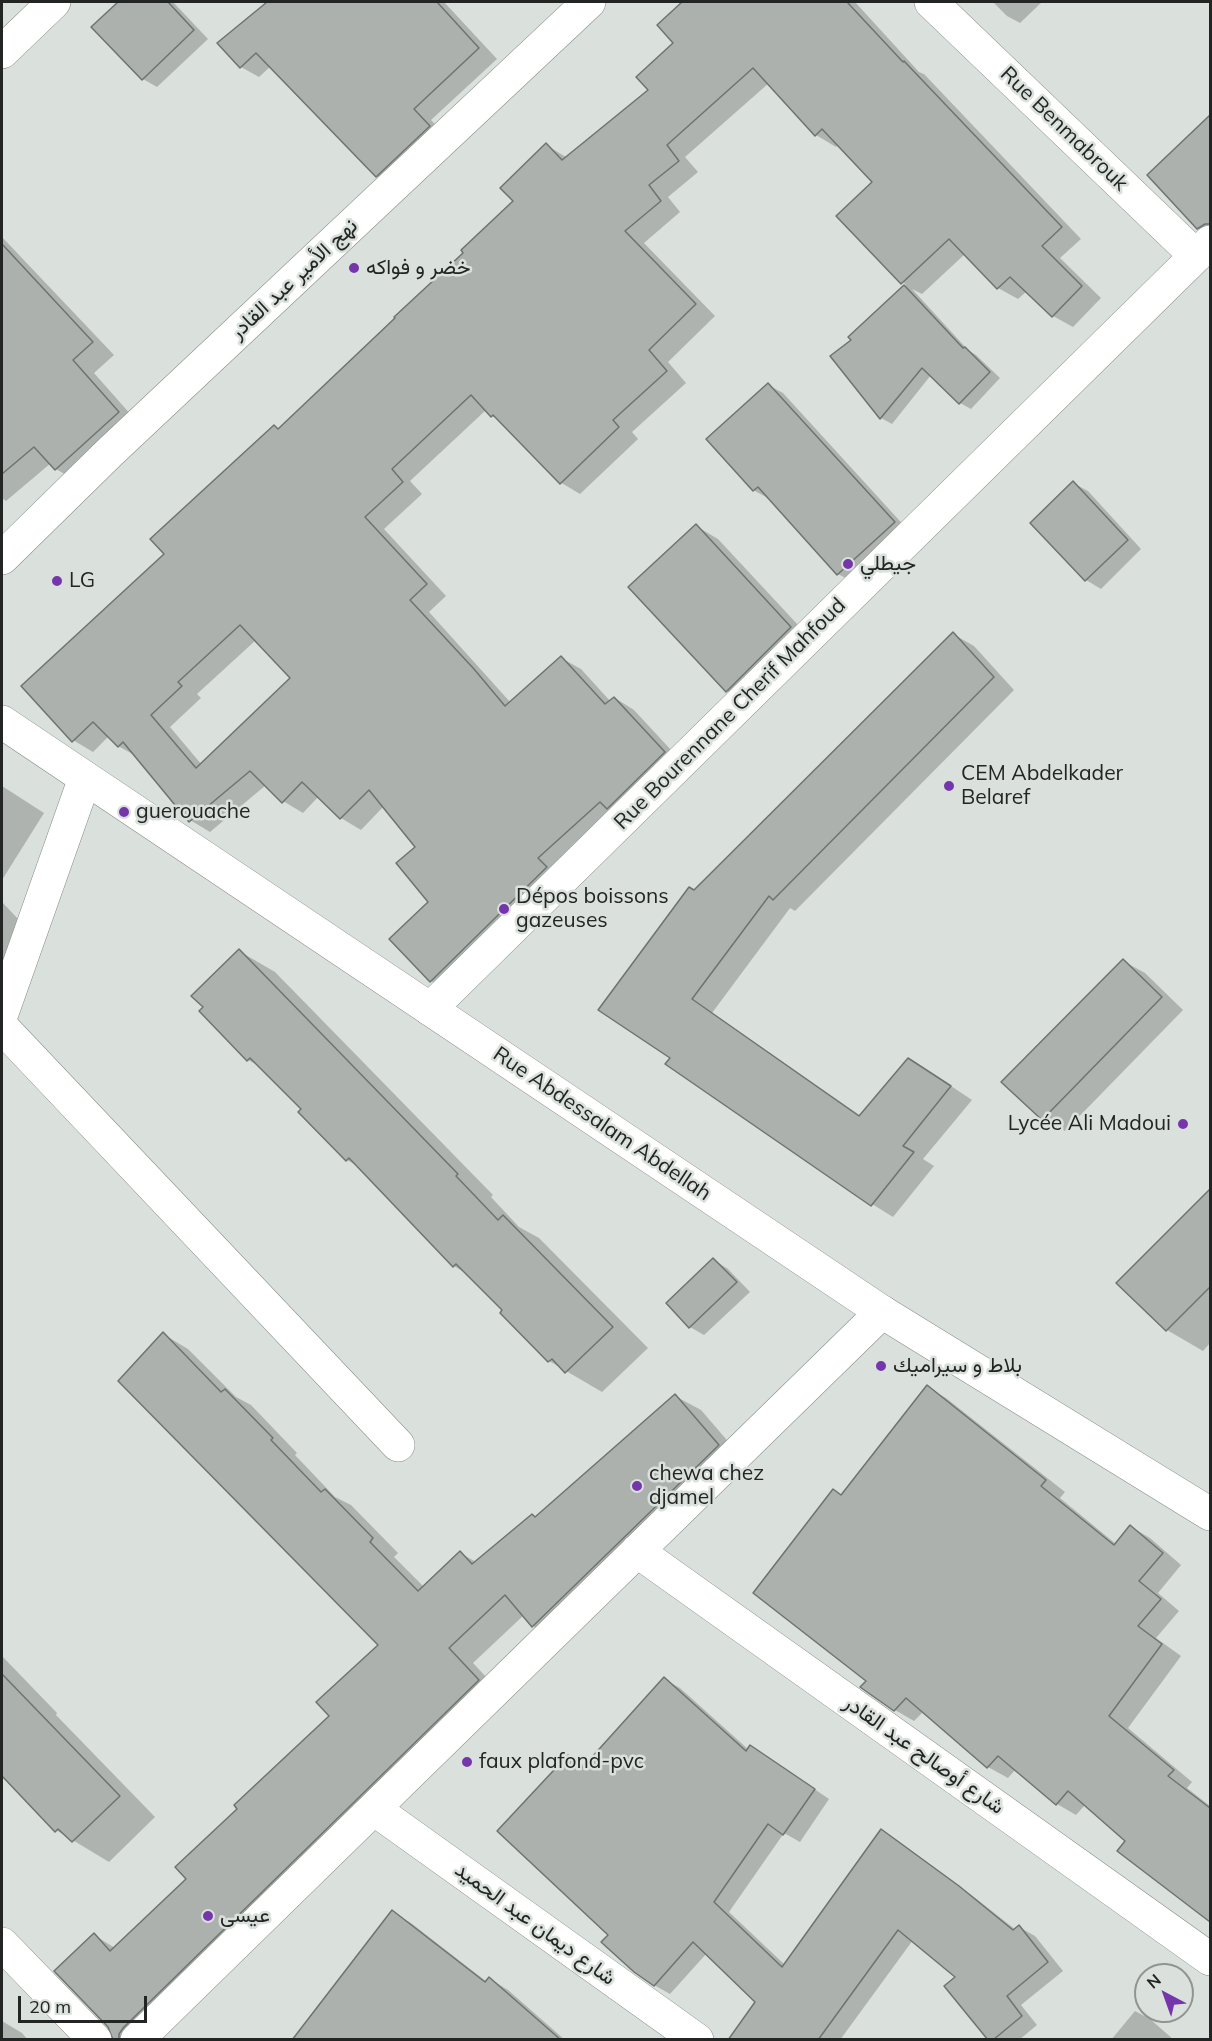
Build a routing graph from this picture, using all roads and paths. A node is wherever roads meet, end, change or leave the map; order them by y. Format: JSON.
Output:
{"nodes":[{"id":1,"x":54,"y":2,"type":"edge"},
{"id":2,"x":589,"y":2,"type":"edge"},
{"id":3,"x":931,"y":2,"type":"edge"},
{"id":4,"x":2,"y":52,"type":"edge"},
{"id":5,"x":1203,"y":249,"type":"edge"},
{"id":6,"x":2,"y":558,"type":"edge"},
{"id":7,"x":2,"y":722,"type":"edge"},
{"id":8,"x":85,"y":778,"type":"junction"},
{"id":9,"x":430,"y":1009,"type":"junction"},
{"id":10,"x":2,"y":1013,"type":"edge"},
{"id":11,"x":2,"y":1027,"type":"edge"},
{"id":12,"x":882,"y":1312,"type":"junction"},
{"id":13,"x":398,"y":1445,"type":"dead end"},
{"id":14,"x":1210,"y":1514,"type":"edge"},
{"id":15,"x":637,"y":1551,"type":"junction"},
{"id":16,"x":374,"y":1809,"type":"junction"},
{"id":17,"x":2,"y":1944,"type":"edge"},
{"id":18,"x":1210,"y":1959,"type":"edge"},
{"id":19,"x":95,"y":2040,"type":"edge"},
{"id":20,"x":137,"y":2040,"type":"edge"},
{"id":21,"x":697,"y":2040,"type":"edge"}],
"edges":[{"from":1,"to":4,"type":"street"},
{"from":2,"to":6,"type":"street","name":"نهج الأمير عبد القادر"},
{"from":3,"to":5,"type":"street","name":"Rue Benmabrouk"},
{"from":5,"to":9,"type":"street","name":"Rue Bourennane Cherif Mahfoud"},
{"from":7,"to":8,"type":"street","name":"Rue Abdessalam Abdellah"},
{"from":8,"to":9,"type":"street","name":"Rue Abdessalam Abdellah"},
{"from":8,"to":10,"type":"street"},
{"from":9,"to":12,"type":"street","name":"Rue Abdessalam Abdellah"},
{"from":11,"to":13,"type":"street"},
{"from":12,"to":14,"type":"street","name":"Rue Abdessalam Abdellah"},
{"from":12,"to":15,"type":"street"},
{"from":15,"to":16,"type":"street"},
{"from":15,"to":18,"type":"street","name":"شارع أوصالح عبد القادر"},
{"from":16,"to":20,"type":"street"},
{"from":16,"to":21,"type":"street","name":"شارع ديمان عبد الحميد"},
{"from":17,"to":19,"type":"street"}]}
